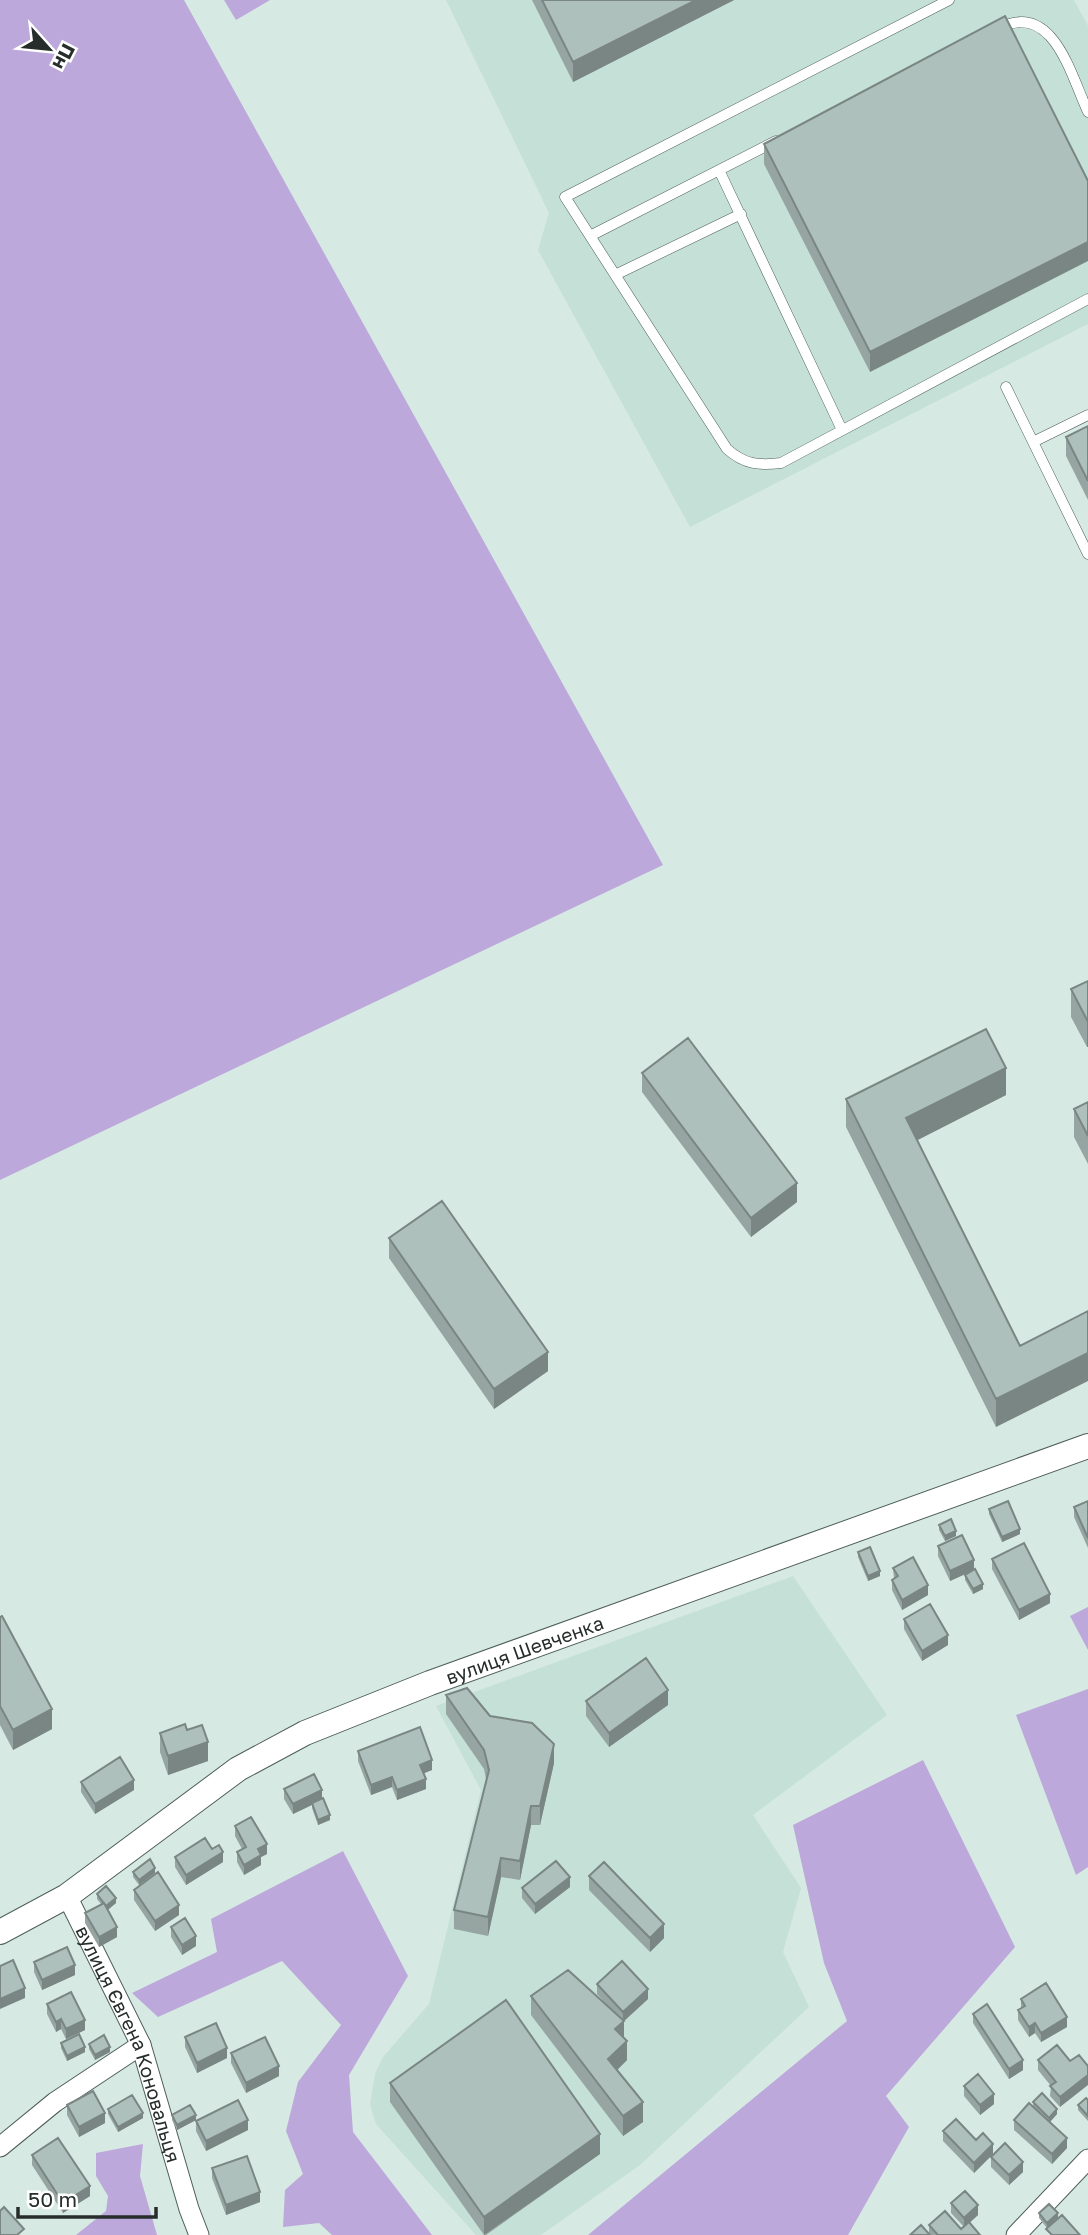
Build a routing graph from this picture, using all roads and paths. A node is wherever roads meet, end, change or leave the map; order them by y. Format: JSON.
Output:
{"nodes":[{"id":1,"x":949,"y":0,"type":"edge"},
{"id":2,"x":938,"y":3,"type":"edge"},
{"id":3,"x":987,"y":34,"type":"edge"},
{"id":4,"x":1088,"y":112,"type":"edge"},
{"id":5,"x":792,"y":133,"type":"edge"},
{"id":6,"x":719,"y":170,"type":"junction"},
{"id":7,"x":741,"y":214,"type":"junction"},
{"id":8,"x":590,"y":236,"type":"junction"},
{"id":9,"x":615,"y":275,"type":"junction"},
{"id":10,"x":1088,"y":299,"type":"edge"},
{"id":11,"x":1006,"y":387,"type":"dead end"},
{"id":12,"x":1088,"y":415,"type":"edge"},
{"id":13,"x":842,"y":430,"type":"junction"},
{"id":14,"x":1033,"y":442,"type":"junction"},
{"id":15,"x":1088,"y":554,"type":"edge"},
{"id":16,"x":1088,"y":1446,"type":"edge"},
{"id":17,"x":67,"y":1896,"type":"junction"},
{"id":18,"x":0,"y":1932,"type":"edge"},
{"id":19,"x":141,"y":2045,"type":"junction"},
{"id":20,"x":0,"y":2147,"type":"edge"},
{"id":21,"x":1088,"y":2159,"type":"edge"},
{"id":22,"x":199,"y":2235,"type":"edge"},
{"id":23,"x":1016,"y":2235,"type":"edge"}],
"edges":[{"from":1,"to":2,"type":"lane"},
{"from":2,"to":8,"type":"lane"},
{"from":3,"to":4,"type":"lane"},
{"from":5,"to":6,"type":"lane"},
{"from":6,"to":7,"type":"lane"},
{"from":6,"to":8,"type":"lane"},
{"from":7,"to":9,"type":"lane"},
{"from":7,"to":13,"type":"lane"},
{"from":8,"to":9,"type":"lane"},
{"from":9,"to":13,"type":"lane"},
{"from":10,"to":13,"type":"lane"},
{"from":11,"to":14,"type":"lane"},
{"from":12,"to":14,"type":"lane"},
{"from":14,"to":15,"type":"lane"},
{"from":16,"to":17,"type":"street","name":"вулиця Шевченка"},
{"from":17,"to":18,"type":"street","name":"вулиця Шевченка"},
{"from":17,"to":19,"type":"street","name":"вулиця Євгена Коновальця"},
{"from":19,"to":20,"type":"street"},
{"from":19,"to":22,"type":"street","name":"вулиця Євгена Коновальця"},
{"from":21,"to":23,"type":"street"}]}
